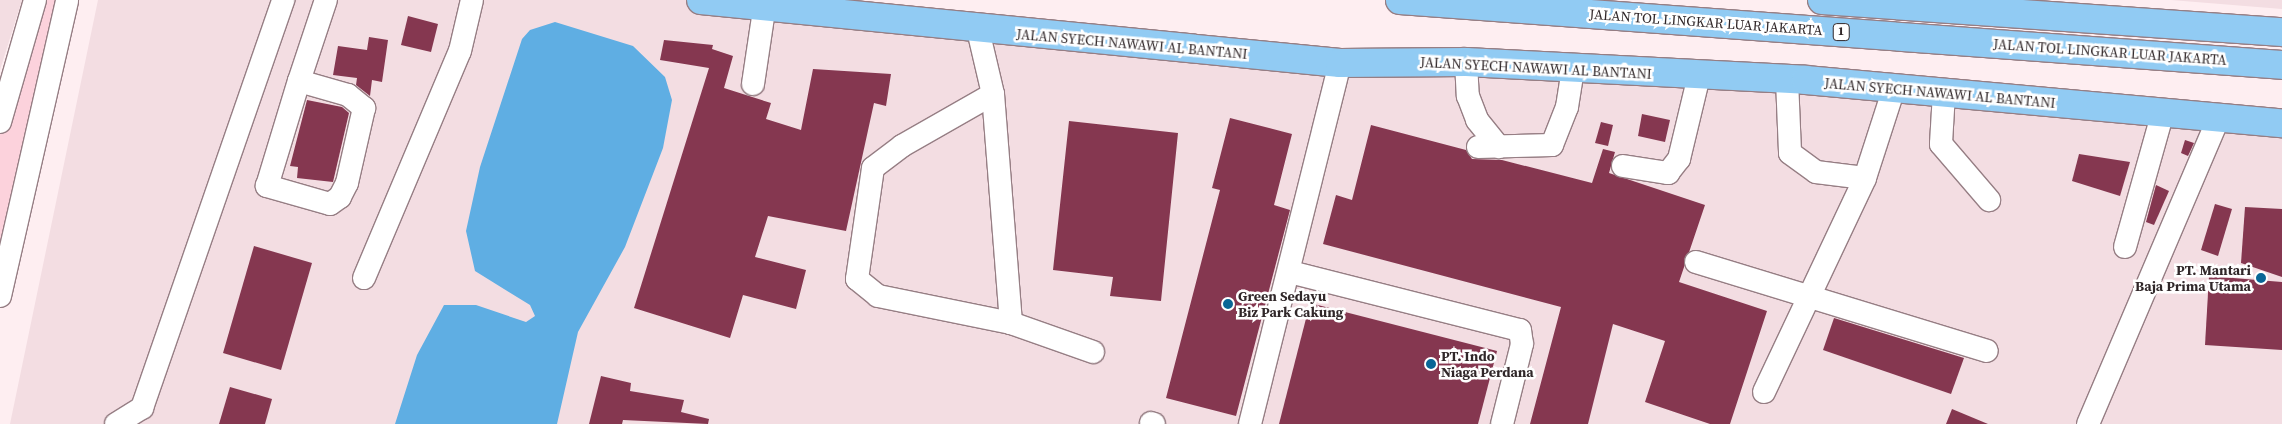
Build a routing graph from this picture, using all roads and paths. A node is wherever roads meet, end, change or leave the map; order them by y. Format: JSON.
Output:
{"nodes":[{"id":1,"x":35,"y":0,"type":"edge"},
{"id":2,"x":67,"y":0,"type":"edge"},
{"id":3,"x":283,"y":0,"type":"edge"},
{"id":4,"x":326,"y":0,"type":"edge"},
{"id":5,"x":472,"y":0,"type":"edge"},
{"id":6,"x":701,"y":0,"type":"edge"},
{"id":7,"x":1400,"y":0,"type":"edge"},
{"id":8,"x":1822,"y":0,"type":"edge"},
{"id":9,"x":765,"y":4,"type":"junction"},
{"id":10,"x":978,"y":30,"type":"junction"},
{"id":11,"x":2282,"y":32,"type":"edge"},
{"id":12,"x":1466,"y":62,"type":"junction"},
{"id":13,"x":1340,"y":63,"type":"junction"},
{"id":14,"x":2282,"y":65,"type":"edge"},
{"id":15,"x":1573,"y":71,"type":"junction"},
{"id":16,"x":1699,"y":76,"type":"junction"},
{"id":17,"x":1787,"y":80,"type":"junction"},
{"id":18,"x":299,"y":81,"type":"junction"},
{"id":19,"x":753,"y":84,"type":"dead end"},
{"id":20,"x":1894,"y":88,"type":"junction"},
{"id":21,"x":1944,"y":93,"type":"junction"},
{"id":22,"x":993,"y":94,"type":"junction"},
{"id":23,"x":2163,"y":112,"type":"junction"},
{"id":24,"x":2219,"y":117,"type":"junction"},
{"id":25,"x":0,"y":122,"type":"edge"},
{"id":26,"x":2282,"y":123,"type":"edge"},
{"id":27,"x":1624,"y":166,"type":"dead end"},
{"id":28,"x":1865,"y":178,"type":"junction"},
{"id":29,"x":1989,"y":200,"type":"dead end"},
{"id":30,"x":2125,"y":247,"type":"dead end"},
{"id":31,"x":1696,"y":262,"type":"dead end"},
{"id":32,"x":3,"y":264,"type":"edge"},
{"id":33,"x":1290,"y":272,"type":"junction"},
{"id":34,"x":364,"y":278,"type":"dead end"},
{"id":35,"x":0,"y":296,"type":"edge"},
{"id":36,"x":1810,"y":298,"type":"junction"},
{"id":37,"x":1011,"y":324,"type":"junction"},
{"id":38,"x":1986,"y":351,"type":"dead end"},
{"id":39,"x":1093,"y":352,"type":"dead end"},
{"id":40,"x":1764,"y":392,"type":"dead end"},
{"id":41,"x":116,"y":424,"type":"edge"},
{"id":42,"x":1250,"y":424,"type":"edge"},
{"id":43,"x":1502,"y":424,"type":"edge"},
{"id":44,"x":2088,"y":424,"type":"edge"}],
"edges":[{"from":1,"to":25,"type":"street"},
{"from":2,"to":32,"type":"street"},
{"from":3,"to":41,"type":"street"},
{"from":4,"to":18,"type":"street"},
{"from":5,"to":34,"type":"street"},
{"from":6,"to":9,"type":"highway","name":"JALAN SYECH NAWAWI AL BANTANI"},
{"from":7,"to":14,"type":"highway","name":"JALAN TOL LINGKAR LUAR JAKARTA","number":"1"},
{"from":8,"to":11,"type":"highway","number":"1"},
{"from":9,"to":10,"type":"highway","name":"JALAN SYECH NAWAWI AL BANTANI"},
{"from":9,"to":19,"type":"street"},
{"from":10,"to":13,"type":"highway","name":"JALAN SYECH NAWAWI AL BANTANI"},
{"from":10,"to":22,"type":"street"},
{"from":12,"to":13,"type":"highway","name":"JALAN SYECH NAWAWI AL BANTANI"},
{"from":12,"to":15,"type":"highway","name":"JALAN SYECH NAWAWI AL BANTANI"},
{"from":12,"to":15,"type":"street"},
{"from":13,"to":33,"type":"street"},
{"from":15,"to":16,"type":"highway","name":"JALAN SYECH NAWAWI AL BANTANI"},
{"from":16,"to":17,"type":"highway","name":"JALAN SYECH NAWAWI AL BANTANI"},
{"from":16,"to":27,"type":"street"},
{"from":17,"to":20,"type":"highway","name":"JALAN SYECH NAWAWI AL BANTANI"},
{"from":17,"to":28,"type":"street"},
{"from":18,"to":18,"type":"street"},
{"from":20,"to":21,"type":"highway","name":"JALAN SYECH NAWAWI AL BANTANI"},
{"from":20,"to":28,"type":"street"},
{"from":21,"to":23,"type":"highway","name":"JALAN SYECH NAWAWI AL BANTANI"},
{"from":21,"to":29,"type":"street"},
{"from":22,"to":37,"type":"street"},
{"from":22,"to":37,"type":"street"},
{"from":23,"to":24,"type":"highway","name":"JALAN SYECH NAWAWI AL BANTANI"},
{"from":23,"to":30,"type":"street"},
{"from":24,"to":26,"type":"highway","name":"JALAN SYECH NAWAWI AL BANTANI"},
{"from":24,"to":44,"type":"street"},
{"from":28,"to":36,"type":"street"},
{"from":31,"to":36,"type":"street"},
{"from":32,"to":35,"type":"street"},
{"from":33,"to":42,"type":"street"},
{"from":33,"to":43,"type":"street"},
{"from":36,"to":38,"type":"street"},
{"from":36,"to":40,"type":"street"},
{"from":37,"to":39,"type":"street"}]}
